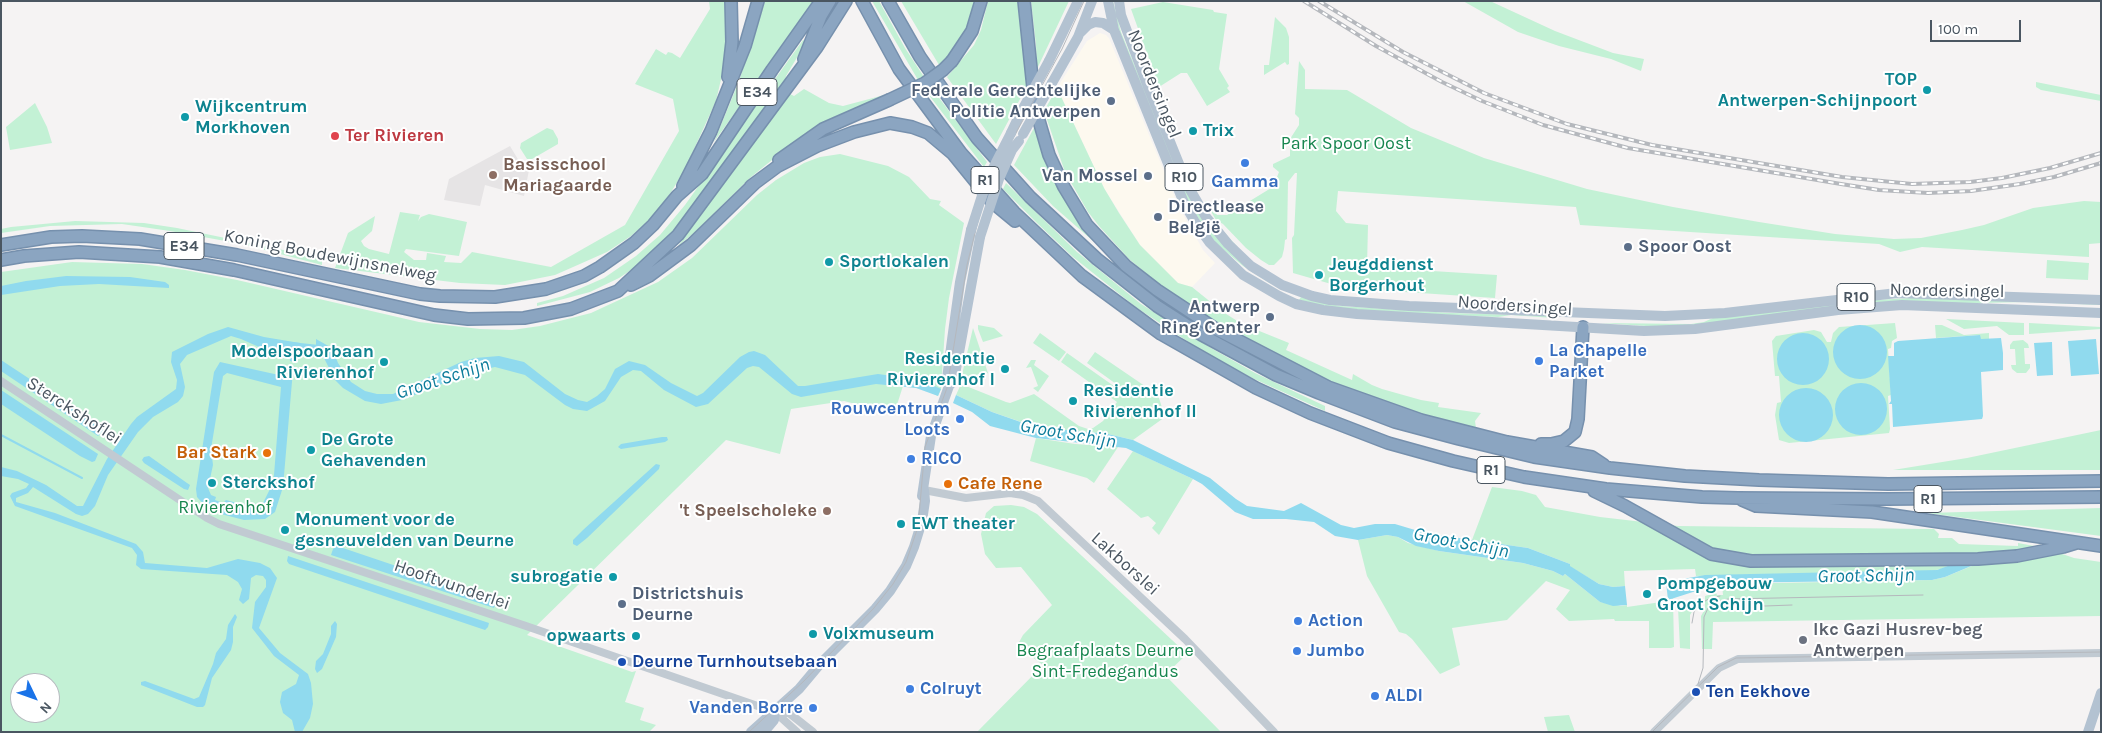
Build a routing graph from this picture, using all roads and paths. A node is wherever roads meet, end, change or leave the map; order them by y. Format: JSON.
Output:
{"nodes":[{"id":1,"x":731,"y":1,"type":"edge"},
{"id":2,"x":758,"y":1,"type":"edge"},
{"id":3,"x":846,"y":1,"type":"edge"},
{"id":4,"x":862,"y":1,"type":"edge"},
{"id":5,"x":888,"y":1,"type":"edge"},
{"id":6,"x":981,"y":1,"type":"edge"},
{"id":7,"x":1024,"y":1,"type":"edge"},
{"id":8,"x":1078,"y":1,"type":"edge"},
{"id":9,"x":1092,"y":1,"type":"edge"},
{"id":10,"x":1108,"y":1,"type":"edge"},
{"id":11,"x":1119,"y":1,"type":"edge"},
{"id":12,"x":826,"y":2,"type":"edge"},
{"id":13,"x":1114,"y":30,"type":"junction"},
{"id":14,"x":1078,"y":37,"type":"junction"},
{"id":15,"x":799,"y":70,"type":"junction"},
{"id":16,"x":726,"y":94,"type":"junction"},
{"id":17,"x":751,"y":186,"type":"junction"},
{"id":18,"x":677,"y":196,"type":"junction"},
{"id":19,"x":1,"y":245,"type":"edge"},
{"id":20,"x":1050,"y":246,"type":"junction"},
{"id":21,"x":1,"y":260,"type":"edge"},
{"id":22,"x":618,"y":291,"type":"junction"},
{"id":23,"x":2101,"y":300,"type":"edge"},
{"id":24,"x":1583,"y":313,"type":"junction"},
{"id":25,"x":2100,"y":313,"type":"edge"},
{"id":26,"x":1583,"y":327,"type":"junction"},
{"id":27,"x":1,"y":381,"type":"edge"},
{"id":28,"x":948,"y":392,"type":"junction"},
{"id":29,"x":1507,"y":442,"type":"junction"},
{"id":30,"x":130,"y":466,"type":"joint"},
{"id":31,"x":1610,"y":468,"type":"junction"},
{"id":32,"x":2101,"y":481,"type":"edge"},
{"id":33,"x":1583,"y":486,"type":"junction"},
{"id":34,"x":924,"y":490,"type":"junction"},
{"id":35,"x":2101,"y":497,"type":"edge"},
{"id":36,"x":1738,"y":498,"type":"junction"},
{"id":37,"x":2076,"y":542,"type":"junction"},
{"id":38,"x":2101,"y":546,"type":"edge"},
{"id":39,"x":2101,"y":653,"type":"edge"},
{"id":40,"x":2101,"y":693,"type":"edge"},
{"id":41,"x":775,"y":712,"type":"junction"},
{"id":42,"x":752,"y":732,"type":"edge"},
{"id":43,"x":764,"y":732,"type":"edge"},
{"id":44,"x":797,"y":732,"type":"edge"},
{"id":45,"x":813,"y":732,"type":"edge"},
{"id":46,"x":1274,"y":732,"type":"edge"},
{"id":47,"x":1654,"y":732,"type":"edge"},
{"id":48,"x":2088,"y":732,"type":"edge"}],
"edges":[{"from":1,"to":16,"type":"highway"},
{"from":2,"to":16,"type":"highway"},
{"from":3,"to":15,"type":"highway","number":"E34"},
{"from":4,"to":20,"type":"highway","number":"R1"},
{"from":5,"to":31,"type":"highway","number":"R1"},
{"from":6,"to":17,"type":"highway","bridge":true},
{"from":7,"to":29,"type":"highway"},
{"from":8,"to":28,"type":"main road","bridge":true},
{"from":9,"to":14,"type":"main road"},
{"from":10,"to":13,"type":"main road","name":"Noordersingel","number":"R10"},
{"from":11,"to":24,"type":"main road","name":"Noordersingel","number":"R10"},
{"from":12,"to":15,"type":"highway","number":"E34"},
{"from":12,"to":18,"type":"highway","name":"Koning Boudewijnsnelweg","number":"E34"},
{"from":13,"to":14,"type":"main road"},
{"from":13,"to":26,"type":"main road","name":"Noordersingel","number":"R10"},
{"from":14,"to":28,"type":"main road","bridge":true},
{"from":15,"to":22,"type":"highway","name":"Koning Boudewijnsnelweg","number":"E34"},
{"from":16,"to":18,"type":"highway"},
{"from":17,"to":20,"type":"highway"},
{"from":17,"to":22,"type":"highway"},
{"from":18,"to":19,"type":"highway","name":"Koning Boudewijnsnelweg","number":"E34"},
{"from":20,"to":33,"type":"highway","number":"R1"},
{"from":21,"to":22,"type":"highway","name":"Koning Boudewijnsnelweg","number":"E34"},
{"from":23,"to":24,"type":"main road","name":"Noordersingel","number":"R10"},
{"from":24,"to":26,"type":"main road"},
{"from":25,"to":26,"type":"main road","name":"Noordersingel","number":"R10"},
{"from":26,"to":29,"type":"highway"},
{"from":27,"to":30,"type":"street","name":"Sterckshoflei"},
{"from":28,"to":34,"type":"main road"},
{"from":29,"to":31,"type":"highway"},
{"from":30,"to":41,"type":"street","name":"Hooftvunderlei"},
{"from":31,"to":32,"type":"highway","number":"R1"},
{"from":33,"to":36,"type":"highway","number":"R1"},
{"from":33,"to":37,"type":"highway","number":"R1"},
{"from":34,"to":41,"type":"main road"},
{"from":34,"to":46,"type":"street","name":"Lakborslei"},
{"from":35,"to":36,"type":"highway","number":"R1"},
{"from":36,"to":37,"type":"highway"},
{"from":37,"to":38,"type":"highway"},
{"from":39,"to":47,"type":"street"},
{"from":40,"to":48,"type":"main road"},
{"from":41,"to":42,"type":"main road"},
{"from":41,"to":43,"type":"main road"},
{"from":41,"to":44,"type":"street"},
{"from":41,"to":45,"type":"street","name":"Hooftvunderlei"}]}
